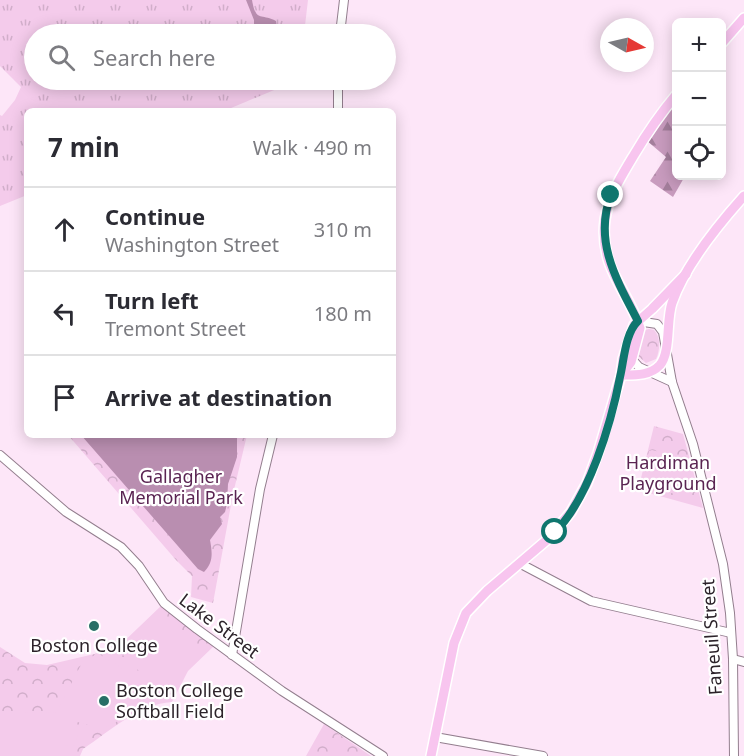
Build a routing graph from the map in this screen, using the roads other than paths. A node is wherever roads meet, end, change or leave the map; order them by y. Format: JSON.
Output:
{"nodes":[{"id":1,"x":344,"y":0,"type":"edge"},
{"id":2,"x":744,"y":18,"type":"edge"},
{"id":3,"x":341,"y":24,"type":"edge"},
{"id":4,"x":726,"y":38,"type":"edge"},
{"id":5,"x":338,"y":90,"type":"edge"},
{"id":6,"x":672,"y":100,"type":"edge"},
{"id":7,"x":338,"y":108,"type":"edge"},
{"id":8,"x":744,"y":196,"type":"edge"},
{"id":9,"x":686,"y":274,"type":"junction"},
{"id":10,"x":656,"y":306,"type":"junction"},
{"id":11,"x":670,"y":316,"type":"junction"},
{"id":12,"x":638,"y":321,"type":"junction"},
{"id":13,"x":628,"y":340,"type":"junction"},
{"id":14,"x":666,"y":346,"type":"junction"},
{"id":15,"x":632,"y":360,"type":"junction"},
{"id":16,"x":648,"y":372,"type":"junction"},
{"id":17,"x":621,"y":375,"type":"junction"},
{"id":18,"x":672,"y":382,"type":"junction"},
{"id":19,"x":272,"y":438,"type":"edge"},
{"id":20,"x":0,"y":455,"type":"edge"},
{"id":21,"x":519,"y":563,"type":"junction"},
{"id":22,"x":731,"y":633,"type":"junction"},
{"id":23,"x":232,"y":655,"type":"junction"},
{"id":24,"x":733,"y":659,"type":"junction"},
{"id":25,"x":744,"y":662,"type":"edge"},
{"id":26,"x":435,"y":737,"type":"junction"},
{"id":27,"x":383,"y":756,"type":"edge"},
{"id":28,"x":431,"y":756,"type":"edge"},
{"id":29,"x":543,"y":756,"type":"edge"},
{"id":30,"x":735,"y":756,"type":"edge"}],
"edges":[{"from":1,"to":3,"type":"street"},
{"from":2,"to":4,"type":"main road"},
{"from":5,"to":7,"type":"street"},
{"from":6,"to":12,"type":"main road"},
{"from":8,"to":9,"type":"main road"},
{"from":9,"to":10,"type":"main road"},
{"from":9,"to":11,"type":"main road","name":"Faneuil Street"},
{"from":10,"to":11,"type":"main road"},
{"from":10,"to":12,"type":"main road"},
{"from":11,"to":14,"type":"main road","name":"Faneuil Street"},
{"from":12,"to":13,"type":"main road"},
{"from":12,"to":14,"type":"street"},
{"from":12,"to":15,"type":"main road"},
{"from":13,"to":15,"type":"street"},
{"from":13,"to":17,"type":"main road"},
{"from":14,"to":16,"type":"main road"},
{"from":14,"to":18,"type":"street","name":"Faneuil Street"},
{"from":15,"to":16,"type":"street"},
{"from":15,"to":17,"type":"main road"},
{"from":16,"to":17,"type":"main road"},
{"from":16,"to":18,"type":"street"},
{"from":17,"to":21,"type":"main road"},
{"from":18,"to":22,"type":"street","name":"Faneuil Street"},
{"from":19,"to":23,"type":"street"},
{"from":20,"to":23,"type":"street","name":"Lake Street"},
{"from":21,"to":22,"type":"street"},
{"from":21,"to":26,"type":"main road"},
{"from":22,"to":24,"type":"street","name":"Faneuil Street"},
{"from":23,"to":27,"type":"street","name":"Lake Street"},
{"from":24,"to":25,"type":"street"},
{"from":24,"to":30,"type":"street","name":"Faneuil Street"},
{"from":26,"to":28,"type":"main road"},
{"from":26,"to":29,"type":"street"}]}
